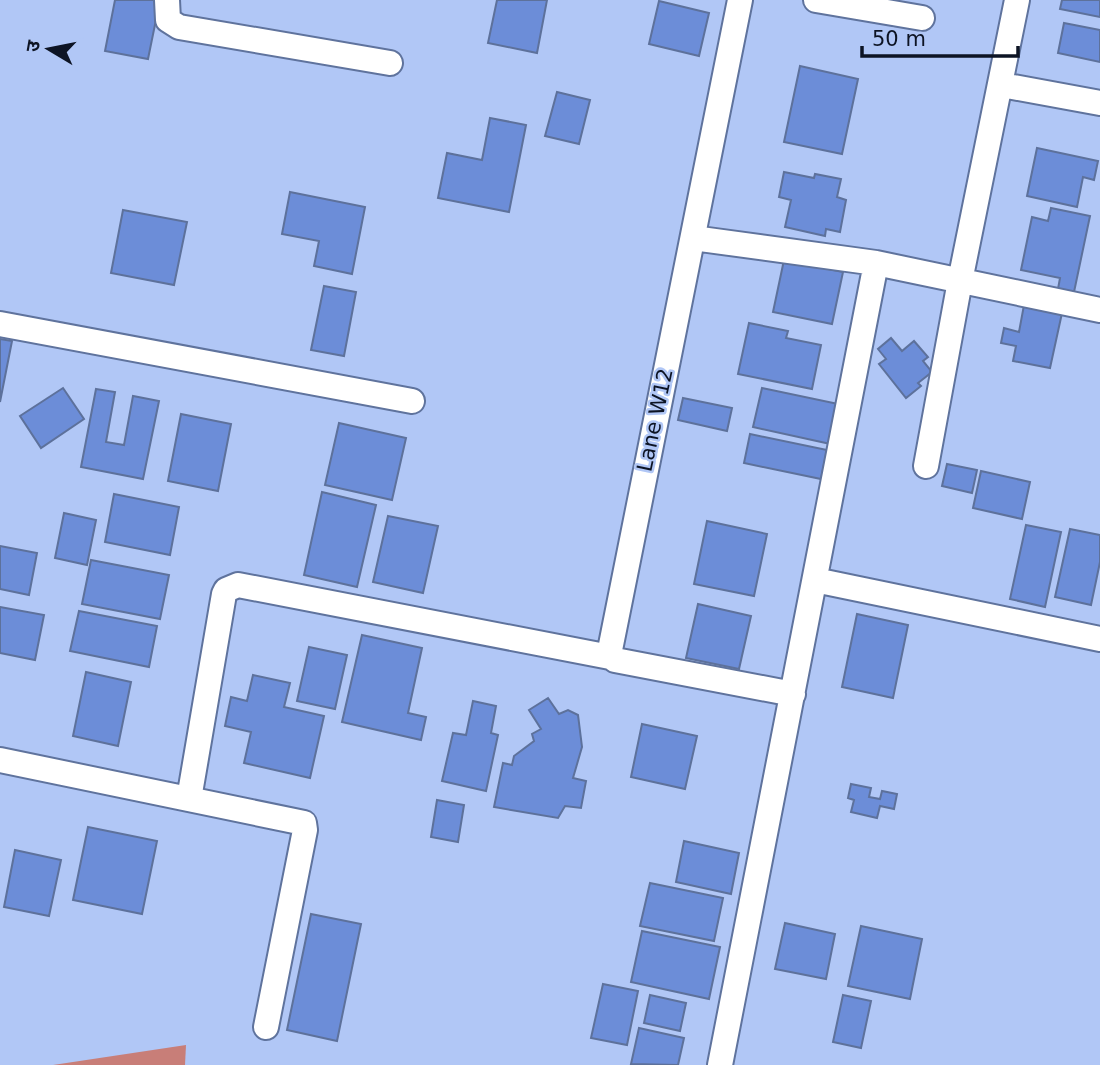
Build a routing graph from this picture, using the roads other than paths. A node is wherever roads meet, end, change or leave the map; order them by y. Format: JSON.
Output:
{"nodes":[{"id":1,"x":167,"y":0,"type":"edge"},
{"id":2,"x":740,"y":0,"type":"edge"},
{"id":3,"x":817,"y":0,"type":"edge"},
{"id":4,"x":1017,"y":0,"type":"edge"},
{"id":5,"x":922,"y":18,"type":"dead end"},
{"id":6,"x":390,"y":63,"type":"dead end"},
{"id":7,"x":1002,"y":85,"type":"junction"},
{"id":8,"x":1100,"y":103,"type":"edge"},
{"id":9,"x":693,"y":238,"type":"junction"},
{"id":10,"x":876,"y":263,"type":"junction"},
{"id":11,"x":960,"y":281,"type":"junction"},
{"id":12,"x":1100,"y":310,"type":"edge"},
{"id":13,"x":0,"y":324,"type":"edge"},
{"id":14,"x":412,"y":401,"type":"dead end"},
{"id":15,"x":926,"y":466,"type":"dead end"},
{"id":16,"x":815,"y":580,"type":"junction"},
{"id":17,"x":1100,"y":639,"type":"edge"},
{"id":18,"x":610,"y":657,"type":"junction"},
{"id":19,"x":793,"y":694,"type":"junction"},
{"id":20,"x":0,"y":760,"type":"edge"},
{"id":21,"x":189,"y":799,"type":"junction"},
{"id":22,"x":266,"y":1027,"type":"dead end"},
{"id":23,"x":720,"y":1065,"type":"edge"}],
"edges":[{"from":1,"to":6,"type":"street"},
{"from":2,"to":9,"type":"street","name":"Lane W12"},
{"from":3,"to":5,"type":"street"},
{"from":4,"to":7,"type":"street"},
{"from":7,"to":8,"type":"street"},
{"from":7,"to":11,"type":"street"},
{"from":9,"to":10,"type":"street"},
{"from":9,"to":18,"type":"street","name":"Lane W12"},
{"from":10,"to":11,"type":"street"},
{"from":10,"to":16,"type":"street"},
{"from":11,"to":12,"type":"street"},
{"from":11,"to":15,"type":"street"},
{"from":13,"to":14,"type":"street"},
{"from":16,"to":17,"type":"street"},
{"from":16,"to":19,"type":"street"},
{"from":18,"to":19,"type":"street"},
{"from":18,"to":21,"type":"street"},
{"from":19,"to":23,"type":"street"},
{"from":20,"to":21,"type":"street"},
{"from":21,"to":22,"type":"street"}]}
